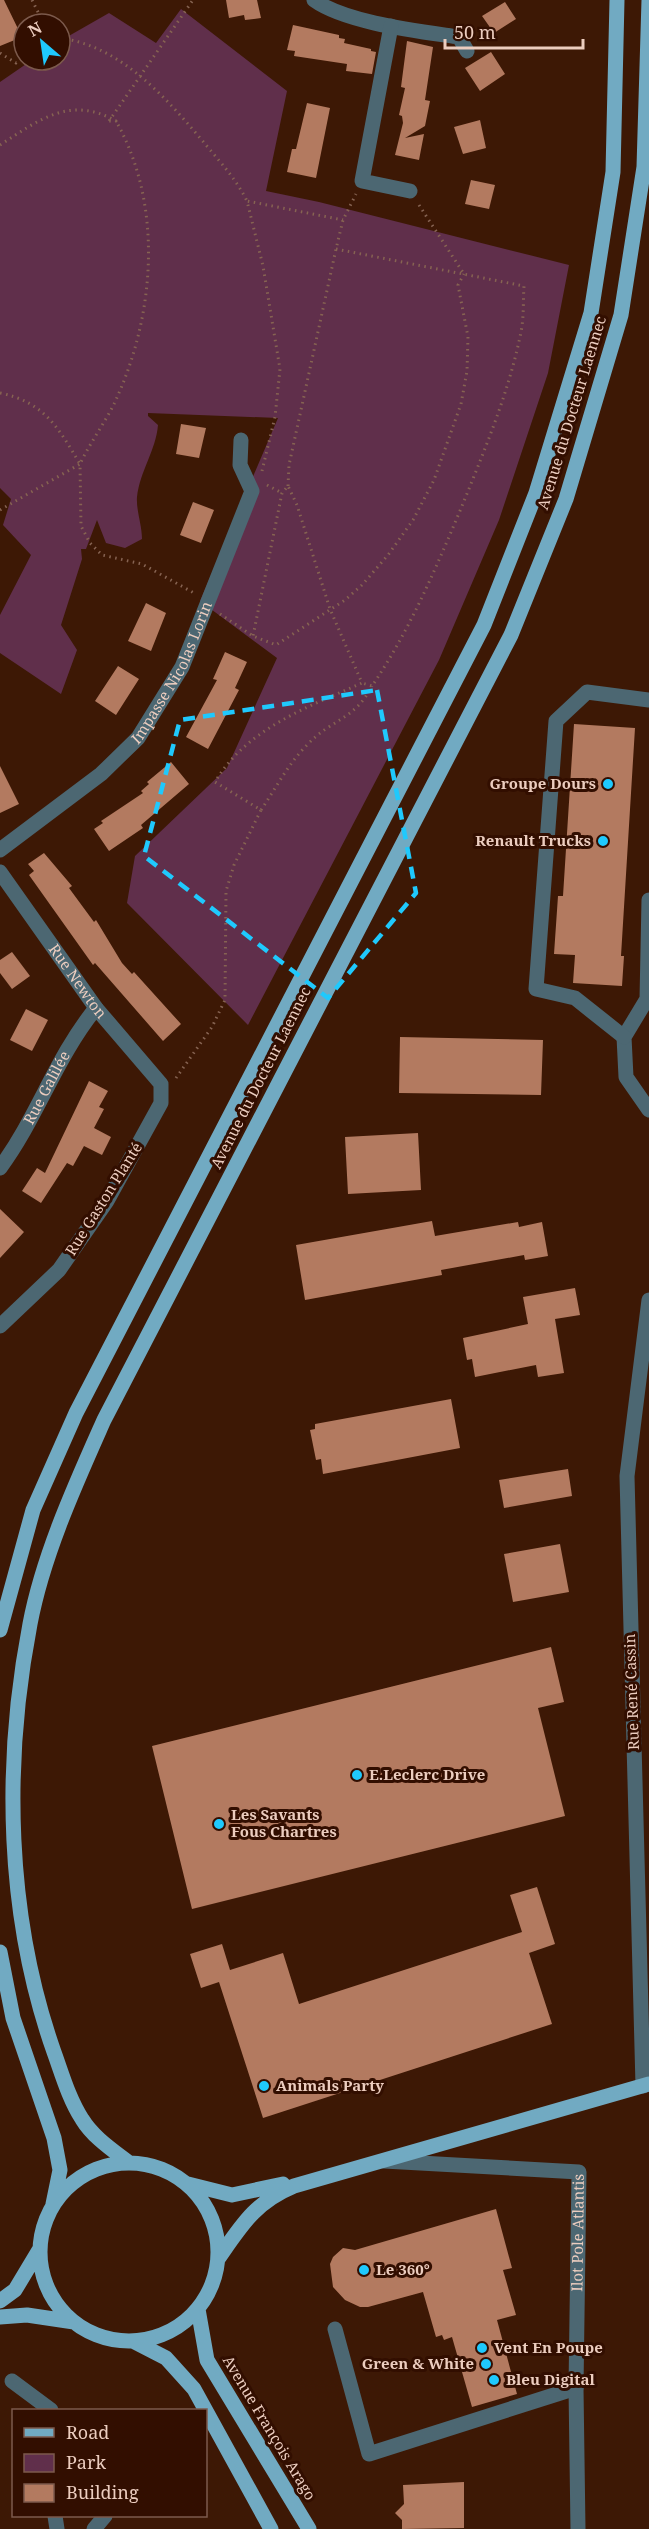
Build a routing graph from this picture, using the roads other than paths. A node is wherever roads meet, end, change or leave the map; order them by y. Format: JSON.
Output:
{"nodes":[{"id":1,"x":314,"y":0,"type":"edge"},
{"id":2,"x":617,"y":0,"type":"edge"},
{"id":3,"x":649,"y":0,"type":"edge"},
{"id":4,"x":391,"y":26,"type":"junction"},
{"id":5,"x":467,"y":51,"type":"dead end"},
{"id":6,"x":410,"y":190,"type":"road end"},
{"id":7,"x":241,"y":440,"type":"dead end"},
{"id":8,"x":649,"y":700,"type":"edge"},
{"id":9,"x":0,"y":850,"type":"edge"},
{"id":10,"x":0,"y":872,"type":"edge"},
{"id":11,"x":649,"y":900,"type":"edge"},
{"id":12,"x":96,"y":1008,"type":"junction"},
{"id":13,"x":624,"y":1037,"type":"junction"},
{"id":14,"x":161,"y":1084,"type":"joint"},
{"id":15,"x":649,"y":1110,"type":"edge"},
{"id":16,"x":0,"y":1168,"type":"edge"},
{"id":17,"x":649,"y":1300,"type":"edge"},
{"id":18,"x":0,"y":1326,"type":"edge"},
{"id":19,"x":0,"y":1630,"type":"edge"},
{"id":20,"x":0,"y":1952,"type":"edge"},
{"id":21,"x":646,"y":2085,"type":"edge"},
{"id":22,"x":378,"y":2160,"type":"junction"},
{"id":23,"x":128,"y":2162,"type":"junction"},
{"id":24,"x":322,"y":2176,"type":"junction"},
{"id":25,"x":188,"y":2184,"type":"junction"},
{"id":26,"x":52,"y":2205,"type":"junction"},
{"id":27,"x":39,"y":2250,"type":"junction"},
{"id":28,"x":218,"y":2259,"type":"junction"},
{"id":29,"x":0,"y":2301,"type":"edge"},
{"id":30,"x":198,"y":2309,"type":"junction"},
{"id":31,"x":0,"y":2317,"type":"edge"},
{"id":32,"x":74,"y":2322,"type":"junction"},
{"id":33,"x":335,"y":2330,"type":"dead end"},
{"id":34,"x":133,"y":2341,"type":"junction"},
{"id":35,"x":12,"y":2381,"type":"dead end"},
{"id":36,"x":576,"y":2388,"type":"junction"},
{"id":37,"x":50,"y":2409,"type":"edge"},
{"id":38,"x":205,"y":2409,"type":"edge"},
{"id":39,"x":207,"y":2413,"type":"edge"},
{"id":40,"x":104,"y":2517,"type":"edge"},
{"id":41,"x":94,"y":2529,"type":"edge"},
{"id":42,"x":271,"y":2529,"type":"edge"},
{"id":43,"x":309,"y":2529,"type":"edge"},
{"id":44,"x":578,"y":2529,"type":"edge"}],
"edges":[{"from":1,"to":4,"type":"street"},
{"from":2,"to":19,"type":"main road","name":"Avenue du Docteur Laennec"},
{"from":3,"to":23,"type":"main road","name":"Avenue du Docteur Laennec"},
{"from":4,"to":5,"type":"street"},
{"from":4,"to":6,"type":"street"},
{"from":7,"to":9,"type":"street","name":"Impasse Nicolas Lorin"},
{"from":8,"to":13,"type":"street"},
{"from":10,"to":12,"type":"street","name":"Rue Newton"},
{"from":11,"to":13,"type":"street"},
{"from":12,"to":14,"type":"street","name":"Rue Newton"},
{"from":12,"to":16,"type":"street","name":"Rue Galilée"},
{"from":13,"to":15,"type":"street"},
{"from":14,"to":18,"type":"street","name":"Rue Gaston Planté"},
{"from":17,"to":21,"type":"street","name":"Rue René Cassin"},
{"from":20,"to":26,"type":"main road"},
{"from":21,"to":22,"type":"main road"},
{"from":22,"to":24,"type":"main road"},
{"from":22,"to":36,"type":"street","name":"Ilot Pole Atlantis"},
{"from":23,"to":25,"type":"main road"},
{"from":23,"to":26,"type":"main road"},
{"from":24,"to":25,"type":"main road"},
{"from":24,"to":28,"type":"main road"},
{"from":25,"to":28,"type":"main road"},
{"from":26,"to":27,"type":"main road"},
{"from":27,"to":29,"type":"main road"},
{"from":27,"to":32,"type":"main road"},
{"from":28,"to":30,"type":"main road"},
{"from":30,"to":34,"type":"main road"},
{"from":30,"to":43,"type":"main road","name":"Avenue François Arago"},
{"from":31,"to":32,"type":"main road"},
{"from":32,"to":34,"type":"main road"},
{"from":33,"to":36,"type":"street"},
{"from":34,"to":38,"type":"main road"},
{"from":35,"to":37,"type":"street"},
{"from":36,"to":44,"type":"street","name":"Ilot Pole Atlantis"},
{"from":39,"to":42,"type":"main road"},
{"from":40,"to":41,"type":"street"}]}
